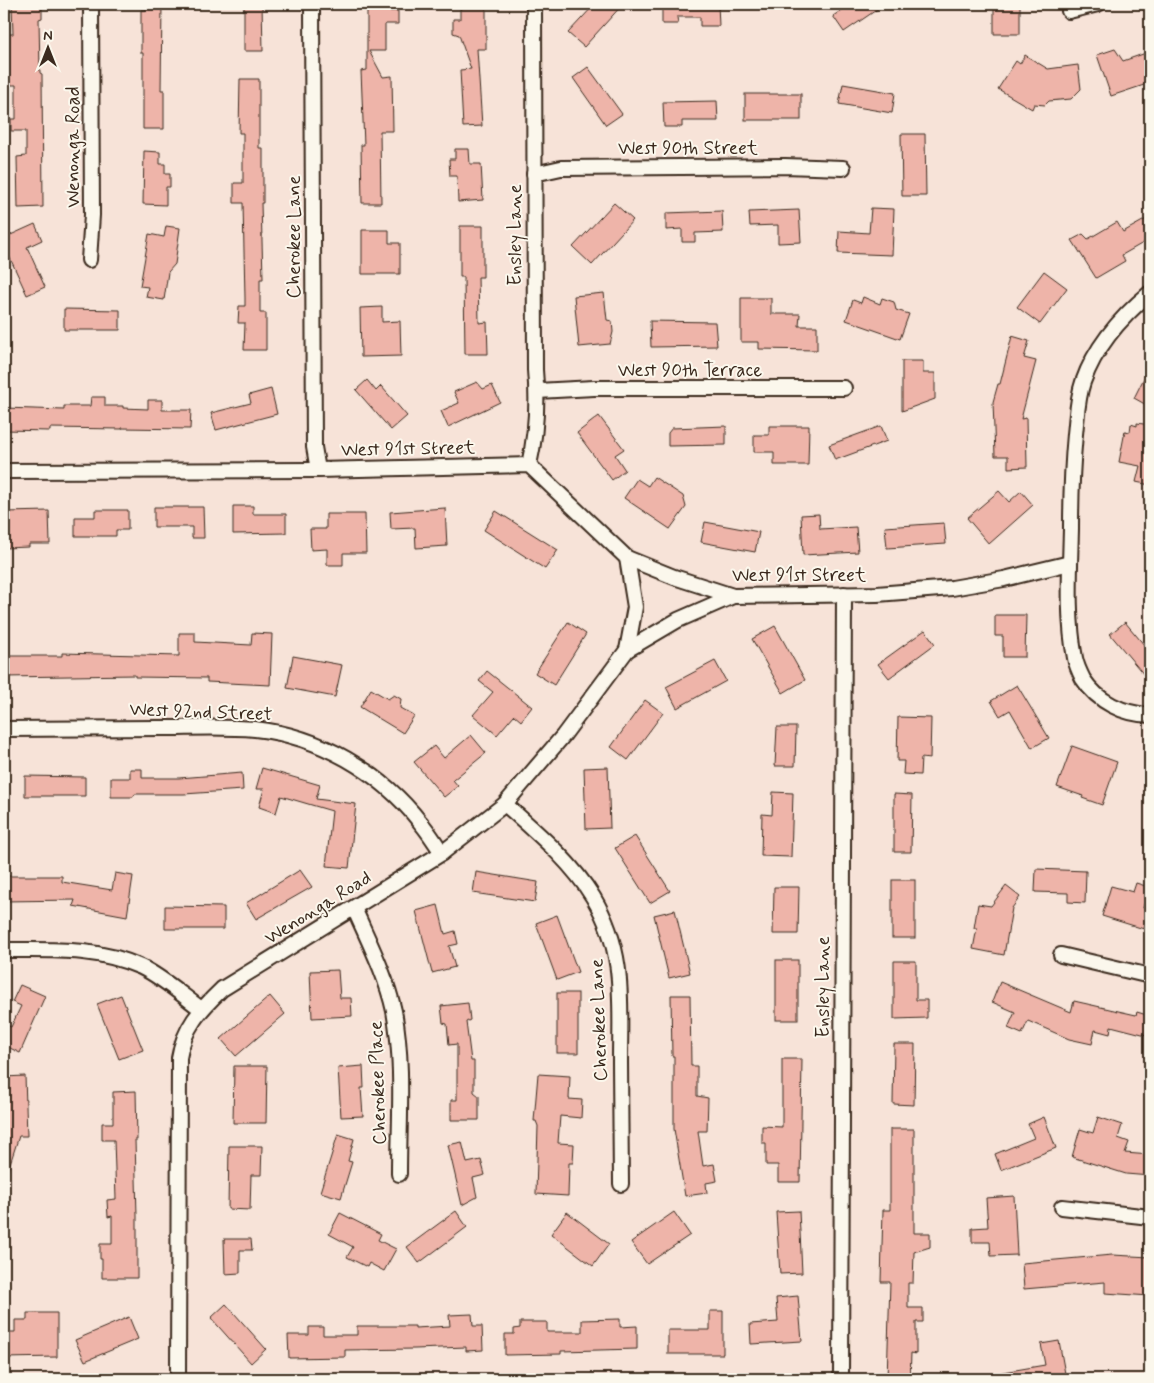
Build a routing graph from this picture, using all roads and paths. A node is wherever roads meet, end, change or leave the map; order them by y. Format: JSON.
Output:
{"nodes":[{"id":1,"x":91,"y":4,"type":"edge"},
{"id":2,"x":312,"y":4,"type":"edge"},
{"id":3,"x":534,"y":4,"type":"edge"},
{"id":4,"x":1098,"y":4,"type":"edge"},
{"id":5,"x":1069,"y":11,"type":"dead end"},
{"id":6,"x":843,"y":168,"type":"dead end"},
{"id":7,"x":534,"y":174,"type":"junction"},
{"id":8,"x":89,"y":260,"type":"dead end"},
{"id":9,"x":1150,"y":292,"type":"edge"},
{"id":10,"x":844,"y":388,"type":"dead end"},
{"id":11,"x":537,"y":391,"type":"junction"},
{"id":12,"x":529,"y":465,"type":"junction"},
{"id":13,"x":318,"y":470,"type":"junction"},
{"id":14,"x":4,"y":471,"type":"edge"},
{"id":15,"x":627,"y":558,"type":"junction"},
{"id":16,"x":1070,"y":563,"type":"junction"},
{"id":17,"x":844,"y":594,"type":"junction"},
{"id":18,"x":732,"y":596,"type":"junction"},
{"id":19,"x":627,"y":650,"type":"junction"},
{"id":20,"x":1150,"y":715,"type":"edge"},
{"id":21,"x":4,"y":729,"type":"edge"},
{"id":22,"x":505,"y":804,"type":"junction"},
{"id":23,"x":442,"y":853,"type":"junction"},
{"id":24,"x":354,"y":908,"type":"junction"},
{"id":25,"x":4,"y":950,"type":"edge"},
{"id":26,"x":1061,"y":954,"type":"dead end"},
{"id":27,"x":1150,"y":976,"type":"edge"},
{"id":28,"x":201,"y":1009,"type":"junction"},
{"id":29,"x":399,"y":1174,"type":"dead end"},
{"id":30,"x":621,"y":1184,"type":"dead end"},
{"id":31,"x":1062,"y":1207,"type":"dead end"},
{"id":32,"x":1150,"y":1217,"type":"edge"},
{"id":33,"x":178,"y":1379,"type":"edge"},
{"id":34,"x":841,"y":1379,"type":"edge"}],
"edges":[{"from":1,"to":8,"type":"street","name":"Wenonga Road"},
{"from":2,"to":13,"type":"street","name":"Cherokee Lane"},
{"from":3,"to":7,"type":"street","name":"Ensley Lane"},
{"from":4,"to":5,"type":"street"},
{"from":6,"to":7,"type":"street","name":"West 90th Street"},
{"from":7,"to":11,"type":"street","name":"Ensley Lane"},
{"from":9,"to":16,"type":"street"},
{"from":10,"to":11,"type":"street","name":"West 90th Terrace"},
{"from":11,"to":12,"type":"street","name":"Ensley Lane"},
{"from":12,"to":13,"type":"street","name":"West 91st Street"},
{"from":12,"to":15,"type":"street","name":"West 91st Street"},
{"from":13,"to":14,"type":"street","name":"West 91st Street"},
{"from":15,"to":18,"type":"street","name":"West 91st Street"},
{"from":15,"to":19,"type":"street"},
{"from":16,"to":17,"type":"street","name":"West 91st Street"},
{"from":16,"to":20,"type":"street"},
{"from":17,"to":18,"type":"street","name":"West 91st Street"},
{"from":17,"to":34,"type":"street","name":"Ensley Lane"},
{"from":18,"to":19,"type":"street","name":"Wenonga Road"},
{"from":19,"to":22,"type":"street","name":"Wenonga Road"},
{"from":21,"to":23,"type":"street","name":"West 92nd Street"},
{"from":22,"to":23,"type":"street","name":"Wenonga Road"},
{"from":22,"to":30,"type":"street","name":"Cherokee Lane"},
{"from":23,"to":24,"type":"street","name":"Wenonga Road"},
{"from":24,"to":28,"type":"street","name":"Wenonga Road"},
{"from":24,"to":29,"type":"street","name":"Cherokee Place"},
{"from":25,"to":28,"type":"street"},
{"from":26,"to":27,"type":"street"},
{"from":28,"to":33,"type":"street","name":"Wenonga Road"},
{"from":31,"to":32,"type":"street"}]}
